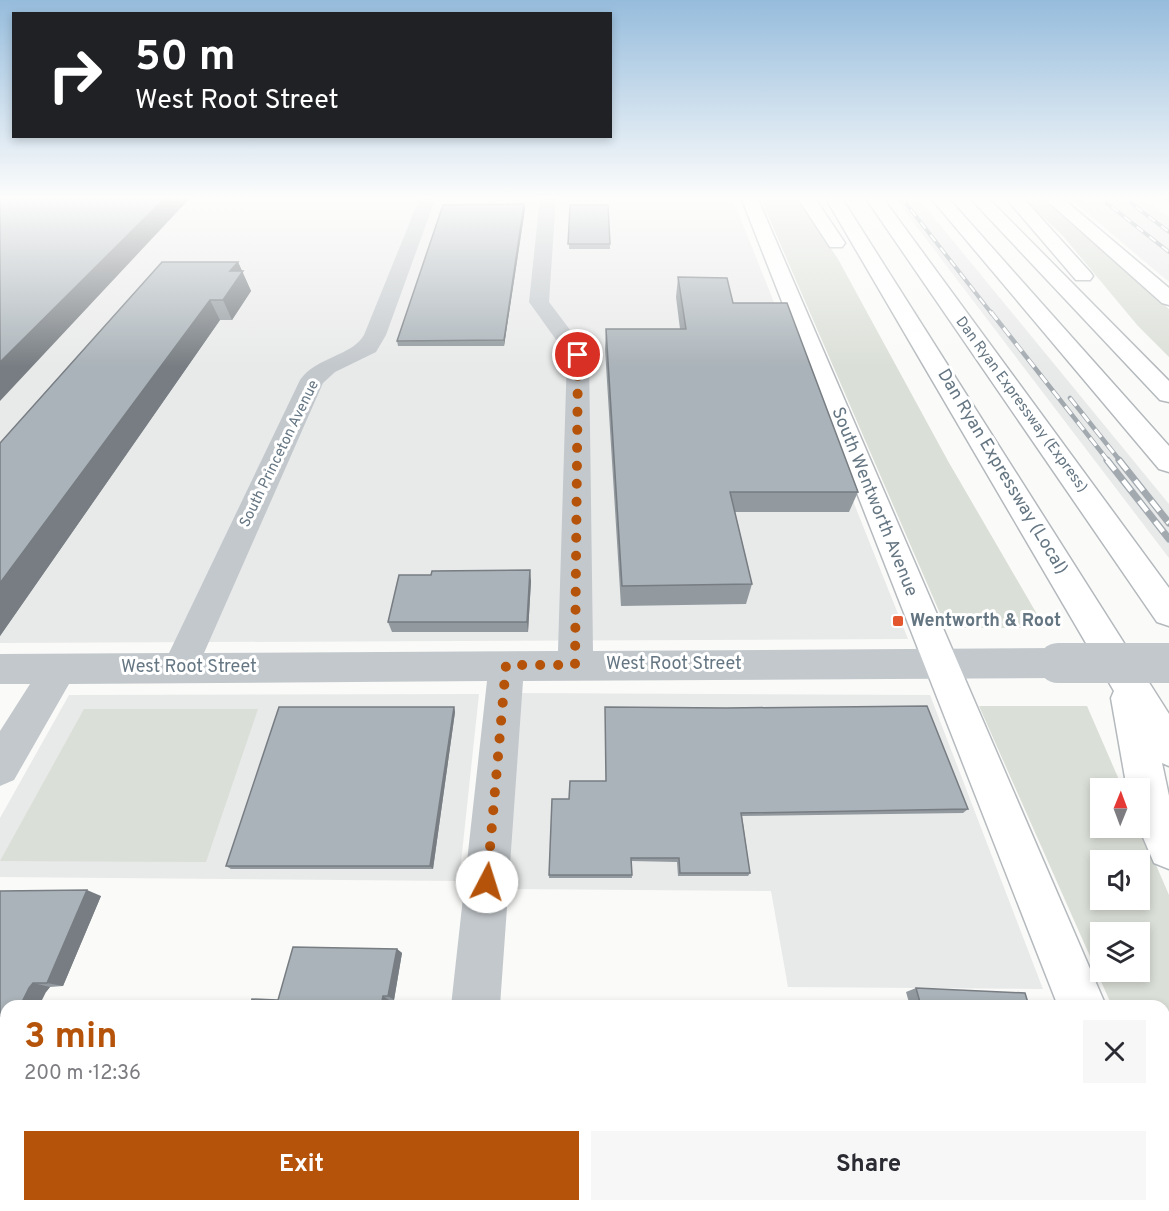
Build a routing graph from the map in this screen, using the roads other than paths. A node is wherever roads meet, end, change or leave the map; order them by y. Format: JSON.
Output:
{"nodes":[{"id":1,"x":406,"y":254,"type":"edge"},
{"id":2,"x":543,"y":254,"type":"edge"},
{"id":3,"x":772,"y":254,"type":"edge"},
{"id":4,"x":843,"y":254,"type":"edge"},
{"id":5,"x":868,"y":254,"type":"edge"},
{"id":6,"x":913,"y":254,"type":"edge"},
{"id":7,"x":987,"y":254,"type":"edge"},
{"id":8,"x":1032,"y":254,"type":"edge"},
{"id":9,"x":1064,"y":254,"type":"edge"},
{"id":10,"x":1117,"y":254,"type":"edge"},
{"id":11,"x":847,"y":260,"type":"dead end"},
{"id":12,"x":860,"y":279,"type":"dead end"},
{"id":13,"x":1099,"y":293,"type":"dead end"},
{"id":14,"x":1169,"y":298,"type":"edge"},
{"id":15,"x":1130,"y":327,"type":"dead end"},
{"id":16,"x":1169,"y":371,"type":"edge"},
{"id":17,"x":1169,"y":395,"type":"edge"},
{"id":18,"x":957,"y":398,"type":"junction"},
{"id":19,"x":1169,"y":464,"type":"edge"},
{"id":20,"x":1169,"y":613,"type":"edge"},
{"id":21,"x":940,"y":663,"type":"junction"},
{"id":22,"x":1169,"y":663,"type":"edge"},
{"id":23,"x":506,"y":665,"type":"junction"},
{"id":24,"x":575,"y":665,"type":"junction"},
{"id":25,"x":180,"y":667,"type":"junction"},
{"id":26,"x":59,"y":668,"type":"junction"},
{"id":27,"x":0,"y":669,"type":"edge"},
{"id":28,"x":1125,"y":676,"type":"junction"},
{"id":29,"x":1169,"y":748,"type":"edge"},
{"id":30,"x":0,"y":766,"type":"edge"},
{"id":31,"x":1169,"y":848,"type":"edge"},
{"id":32,"x":477,"y":1000,"type":"edge"},
{"id":33,"x":1080,"y":1000,"type":"edge"}],
"edges":[{"from":1,"to":25,"type":"street","name":"South Princeton Avenue"},
{"from":2,"to":24,"type":"street"},
{"from":3,"to":21,"type":"main road","name":"South Wentworth Avenue"},
{"from":4,"to":11,"type":"main road"},
{"from":5,"to":18,"type":"main road","name":"Dan Ryan Expressway (Local)"},
{"from":6,"to":20,"type":"main road","name":"Dan Ryan Expressway (Express)"},
{"from":7,"to":19,"type":"main road"},
{"from":8,"to":17,"type":"main road"},
{"from":9,"to":13,"type":"main road"},
{"from":10,"to":14,"type":"main road"},
{"from":12,"to":18,"type":"main road"},
{"from":15,"to":16,"type":"main road"},
{"from":18,"to":28,"type":"main road","name":"Dan Ryan Expressway (Local)"},
{"from":21,"to":22,"type":"street","name":"West Root Street","bridge":true},
{"from":21,"to":24,"type":"street","name":"West Root Street"},
{"from":21,"to":33,"type":"main road","name":"South Wentworth Avenue"},
{"from":23,"to":24,"type":"street","name":"West Root Street"},
{"from":23,"to":25,"type":"street","name":"West Root Street"},
{"from":23,"to":32,"type":"street"},
{"from":25,"to":26,"type":"street","name":"West Root Street"},
{"from":26,"to":27,"type":"street","name":"West Root Street"},
{"from":26,"to":30,"type":"street"},
{"from":28,"to":29,"type":"main road","name":"Dan Ryan Expressway (Local)"},
{"from":28,"to":31,"type":"main road"}]}
